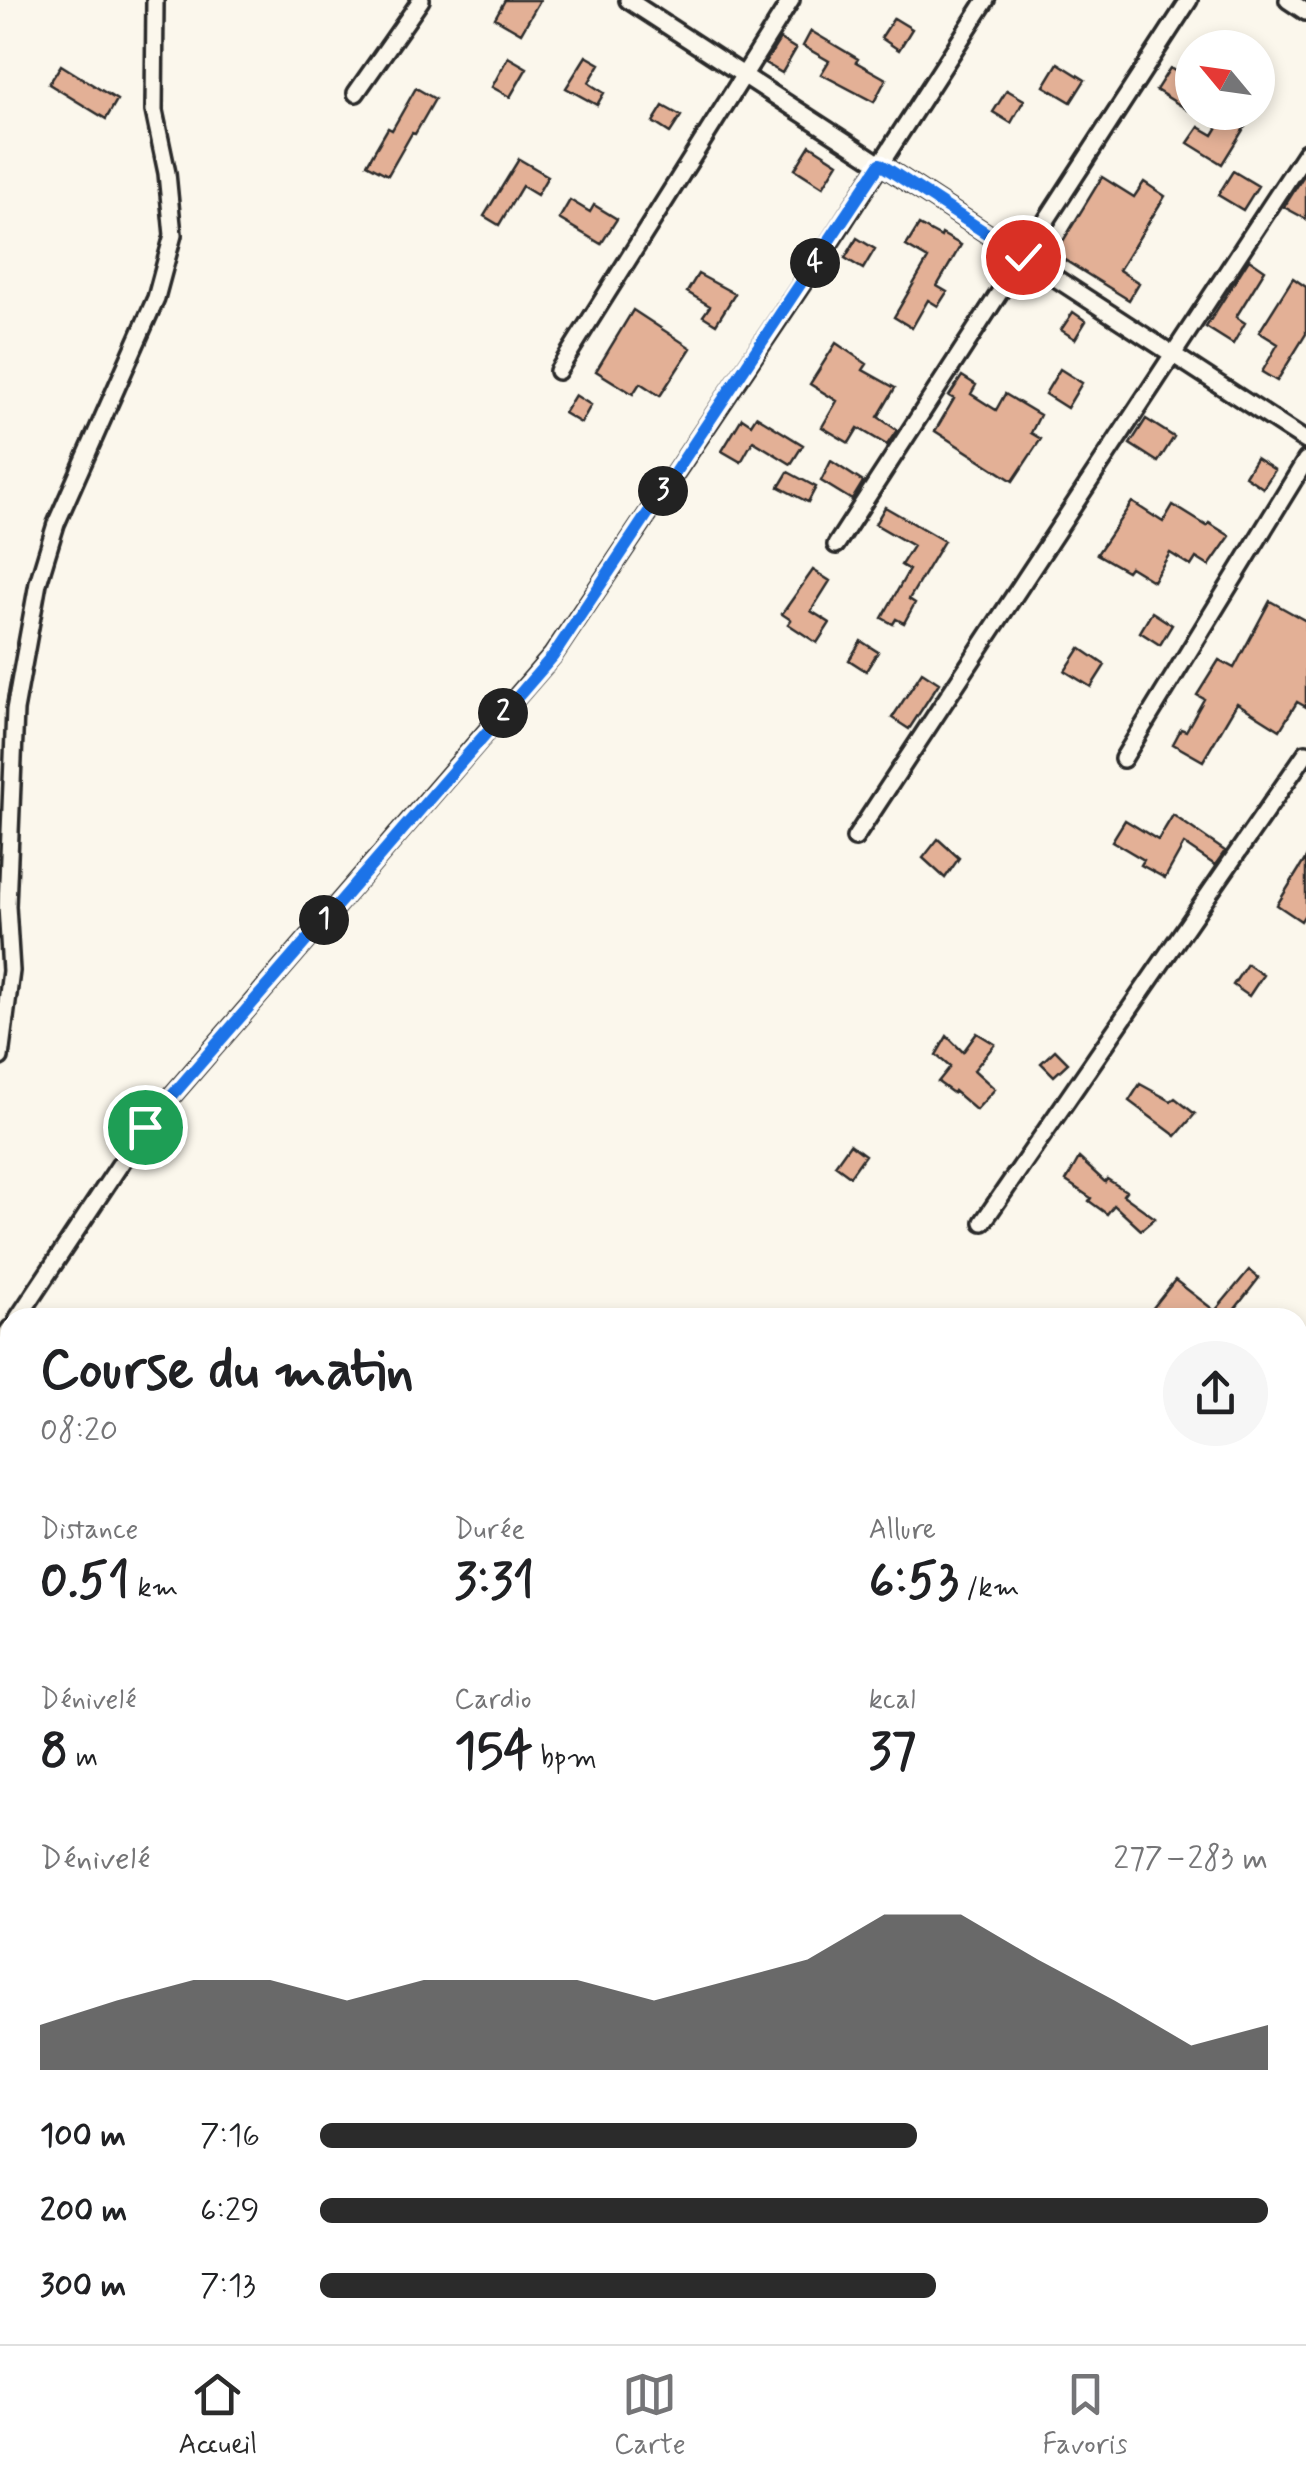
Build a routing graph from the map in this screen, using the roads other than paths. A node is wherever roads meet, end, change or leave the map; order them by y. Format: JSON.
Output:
{"nodes":[{"id":1,"x":155,"y":0,"type":"edge"},
{"id":2,"x":421,"y":0,"type":"edge"},
{"id":3,"x":628,"y":0,"type":"edge"},
{"id":4,"x":792,"y":0,"type":"edge"},
{"id":5,"x":986,"y":0,"type":"edge"},
{"id":6,"x":1189,"y":0,"type":"edge"},
{"id":7,"x":1288,"y":0,"type":"edge"},
{"id":8,"x":1306,"y":12,"type":"edge"},
{"id":9,"x":744,"y":75,"type":"junction"},
{"id":10,"x":356,"y":94,"type":"dead end"},
{"id":11,"x":1306,"y":152,"type":"edge"},
{"id":12,"x":880,"y":164,"type":"junction"},
{"id":13,"x":1023,"y":257,"type":"junction"},
{"id":14,"x":1173,"y":354,"type":"junction"},
{"id":15,"x":558,"y":370,"type":"dead end"},
{"id":16,"x":1306,"y":441,"type":"edge"},
{"id":17,"x":1306,"y":460,"type":"edge"},
{"id":18,"x":836,"y":545,"type":"dead end"},
{"id":19,"x":1306,"y":753,"type":"edge"},
{"id":20,"x":1123,"y":759,"type":"dead end"},
{"id":21,"x":855,"y":838,"type":"dead end"},
{"id":22,"x":0,"y":1057,"type":"edge"},
{"id":23,"x":983,"y":1222,"type":"dead end"},
{"id":24,"x":25,"y":1308,"type":"edge"}],
"edges":[{"from":1,"to":22,"type":"street"},
{"from":2,"to":10,"type":"street"},
{"from":3,"to":9,"type":"street"},
{"from":4,"to":9,"type":"street"},
{"from":5,"to":12,"type":"street"},
{"from":6,"to":13,"type":"street"},
{"from":7,"to":8,"type":"street"},
{"from":9,"to":12,"type":"street"},
{"from":9,"to":15,"type":"street"},
{"from":11,"to":14,"type":"street"},
{"from":12,"to":13,"type":"street"},
{"from":12,"to":24,"type":"street"},
{"from":13,"to":14,"type":"street"},
{"from":13,"to":18,"type":"street"},
{"from":14,"to":16,"type":"street"},
{"from":14,"to":21,"type":"street"},
{"from":17,"to":20,"type":"street"},
{"from":19,"to":23,"type":"street"}]}
